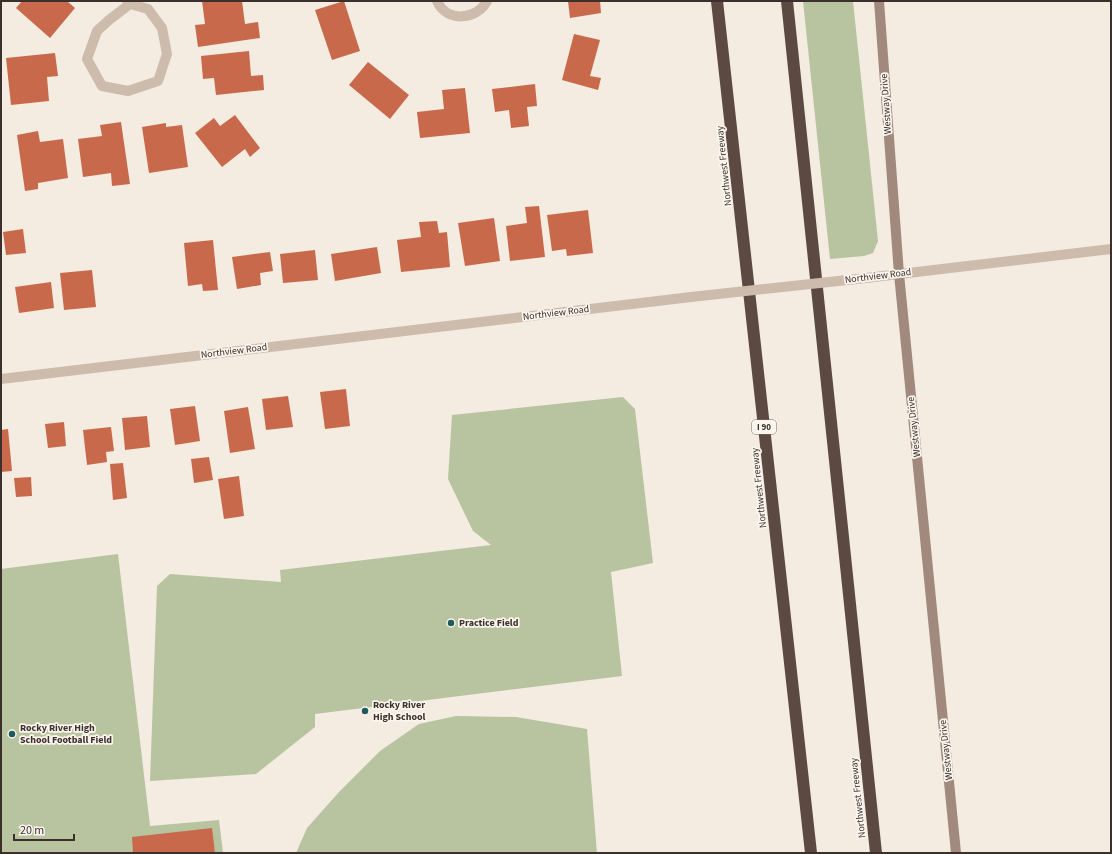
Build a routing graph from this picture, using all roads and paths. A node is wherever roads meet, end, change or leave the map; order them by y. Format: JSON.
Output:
{"nodes":[{"id":1,"x":437,"y":1,"type":"edge"},
{"id":2,"x":487,"y":1,"type":"edge"},
{"id":3,"x":718,"y":1,"type":"edge"},
{"id":4,"x":787,"y":1,"type":"edge"},
{"id":5,"x":879,"y":1,"type":"edge"},
{"id":6,"x":129,"y":2,"type":"edge"},
{"id":7,"x":1111,"y":249,"type":"edge"},
{"id":8,"x":899,"y":274,"type":"junction"},
{"id":9,"x":1,"y":379,"type":"edge"},
{"id":10,"x":811,"y":853,"type":"edge"},
{"id":11,"x":876,"y":853,"type":"edge"},
{"id":12,"x":956,"y":853,"type":"edge"}],
"edges":[{"from":1,"to":2,"type":"street"},
{"from":3,"to":10,"type":"highway","name":"Northwest Freeway","number":"I 90"},
{"from":4,"to":11,"type":"highway","name":"Northwest Freeway"},
{"from":5,"to":8,"type":"main road","name":"Westway Drive"},
{"from":6,"to":6,"type":"street"},
{"from":7,"to":8,"type":"street","name":"Northview Road"},
{"from":8,"to":9,"type":"street","name":"Northview Road","bridge":true},
{"from":8,"to":12,"type":"main road","name":"Westway Drive"}]}
